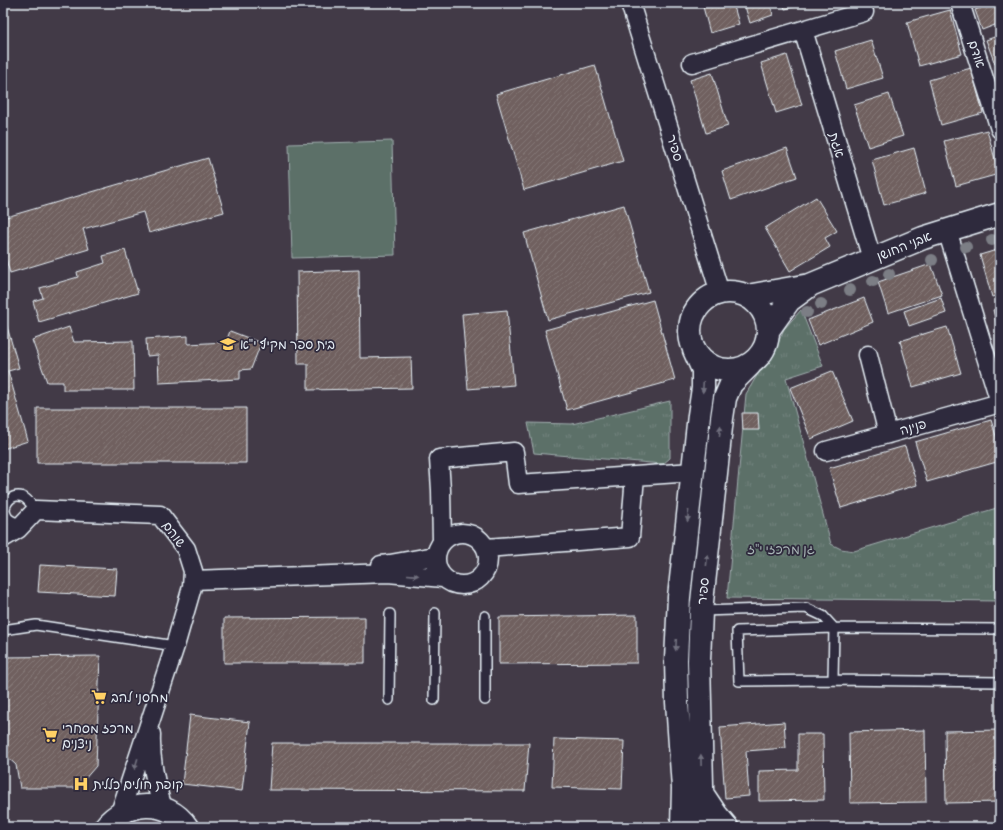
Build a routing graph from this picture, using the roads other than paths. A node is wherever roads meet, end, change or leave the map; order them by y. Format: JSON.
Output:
{"nodes":[{"id":1,"x":630,"y":3,"type":"edge"},
{"id":2,"x":960,"y":3,"type":"edge"},
{"id":3,"x":864,"y":12,"type":"dead end"},
{"id":4,"x":803,"y":30,"type":"junction"},
{"id":5,"x":692,"y":63,"type":"dead end"},
{"id":6,"x":1000,"y":128,"type":"edge"},
{"id":7,"x":1000,"y":214,"type":"edge"},
{"id":8,"x":947,"y":230,"type":"junction"},
{"id":9,"x":872,"y":259,"type":"junction"},
{"id":10,"x":810,"y":285,"type":"junction"},
{"id":11,"x":720,"y":293,"type":"junction"},
{"id":12,"x":747,"y":296,"type":"junction"},
{"id":13,"x":769,"y":329,"type":"junction"},
{"id":14,"x":694,"y":350,"type":"junction"},
{"id":15,"x":868,"y":356,"type":"dead end"},
{"id":16,"x":750,"y":365,"type":"junction"},
{"id":17,"x":1000,"y":402,"type":"edge"},
{"id":18,"x":888,"y":434,"type":"junction"},
{"id":19,"x":826,"y":451,"type":"dead end"},
{"id":20,"x":693,"y":472,"type":"junction"},
{"id":21,"x":635,"y":476,"type":"junction"},
{"id":22,"x":36,"y":510,"type":"junction"},
{"id":23,"x":22,"y":524,"type":"junction"},
{"id":24,"x":3,"y":538,"type":"edge"},
{"id":25,"x":438,"y":548,"type":"junction"},
{"id":26,"x":486,"y":548,"type":"junction"},
{"id":27,"x":193,"y":575,"type":"junction"},
{"id":28,"x":443,"y":578,"type":"junction"},
{"id":29,"x":690,"y":611,"type":"junction"},
{"id":30,"x":435,"y":613,"type":"dead end"},
{"id":31,"x":390,"y":614,"type":"dead end"},
{"id":32,"x":485,"y":616,"type":"dead end"},
{"id":33,"x":834,"y":628,"type":"junction"},
{"id":34,"x":1000,"y":629,"type":"edge"},
{"id":35,"x":3,"y":630,"type":"edge"},
{"id":36,"x":175,"y":646,"type":"junction"},
{"id":37,"x":833,"y":680,"type":"junction"},
{"id":38,"x":1000,"y":682,"type":"edge"},
{"id":39,"x":390,"y":700,"type":"dead end"},
{"id":40,"x":434,"y":700,"type":"dead end"},
{"id":41,"x":485,"y":700,"type":"dead end"},
{"id":42,"x":152,"y":714,"type":"junction"},
{"id":43,"x":692,"y":790,"type":"junction"},
{"id":44,"x":163,"y":808,"type":"junction"},
{"id":45,"x":112,"y":820,"type":"edge"},
{"id":46,"x":187,"y":827,"type":"edge"},
{"id":47,"x":672,"y":827,"type":"edge"},
{"id":48,"x":682,"y":827,"type":"edge"},
{"id":49,"x":702,"y":827,"type":"edge"},
{"id":50,"x":727,"y":827,"type":"edge"}],
"edges":[{"from":1,"to":11,"type":"street","name":"ספיר"},
{"from":2,"to":6,"type":"street","name":"אודם"},
{"from":3,"to":4,"type":"street"},
{"from":4,"to":5,"type":"street"},
{"from":4,"to":9,"type":"street","name":"אגת"},
{"from":7,"to":8,"type":"street","name":"אבני החושן"},
{"from":8,"to":9,"type":"street","name":"אבני החושן"},
{"from":8,"to":17,"type":"street","name":"פנינה"},
{"from":9,"to":10,"type":"street","name":"אבני החושן"},
{"from":10,"to":12,"type":"street","name":"אבני החושן"},
{"from":10,"to":13,"type":"street","name":"אבני החושן"},
{"from":11,"to":12,"type":"street"},
{"from":11,"to":14,"type":"street"},
{"from":12,"to":13,"type":"street"},
{"from":13,"to":16,"type":"street"},
{"from":14,"to":16,"type":"street"},
{"from":14,"to":20,"type":"street","name":"ספיר","one_way":true},
{"from":15,"to":18,"type":"street"},
{"from":29,"to":16,"type":"street","name":"ספיר","one_way":true},
{"from":17,"to":18,"type":"street","name":"פנינה"},
{"from":18,"to":19,"type":"street","name":"פנינה"},
{"from":20,"to":21,"type":"street"},
{"from":20,"to":29,"type":"street","name":"ספיר","one_way":true},
{"from":21,"to":25,"type":"street"},
{"from":21,"to":26,"type":"street"},
{"from":22,"to":23,"type":"street"},
{"from":22,"to":23,"type":"lane"},
{"from":22,"to":27,"type":"street","name":"שוהם"},
{"from":23,"to":24,"type":"street"},
{"from":25,"to":26,"type":"street"},
{"from":25,"to":27,"type":"street"},
{"from":25,"to":28,"type":"street"},
{"from":26,"to":28,"type":"street"},
{"from":27,"to":28,"type":"street","one_way":true},
{"from":27,"to":36,"type":"street"},
{"from":29,"to":33,"type":"lane"},
{"from":29,"to":43,"type":"street","name":"ספיר"},
{"from":30,"to":40,"type":"lane"},
{"from":31,"to":39,"type":"lane"},
{"from":32,"to":41,"type":"lane"},
{"from":33,"to":34,"type":"lane"},
{"from":33,"to":37,"type":"lane"},
{"from":33,"to":37,"type":"lane"},
{"from":35,"to":36,"type":"lane"},
{"from":36,"to":42,"type":"street"},
{"from":37,"to":38,"type":"lane"},
{"from":42,"to":44,"type":"street"},
{"from":42,"to":45,"type":"street","one_way":true},
{"from":43,"to":47,"type":"street"},
{"from":43,"to":48,"type":"street","name":"ספיר"},
{"from":43,"to":49,"type":"street","name":"ספיר"},
{"from":43,"to":50,"type":"street"},
{"from":44,"to":45,"type":"street"},
{"from":44,"to":46,"type":"street"}]}
